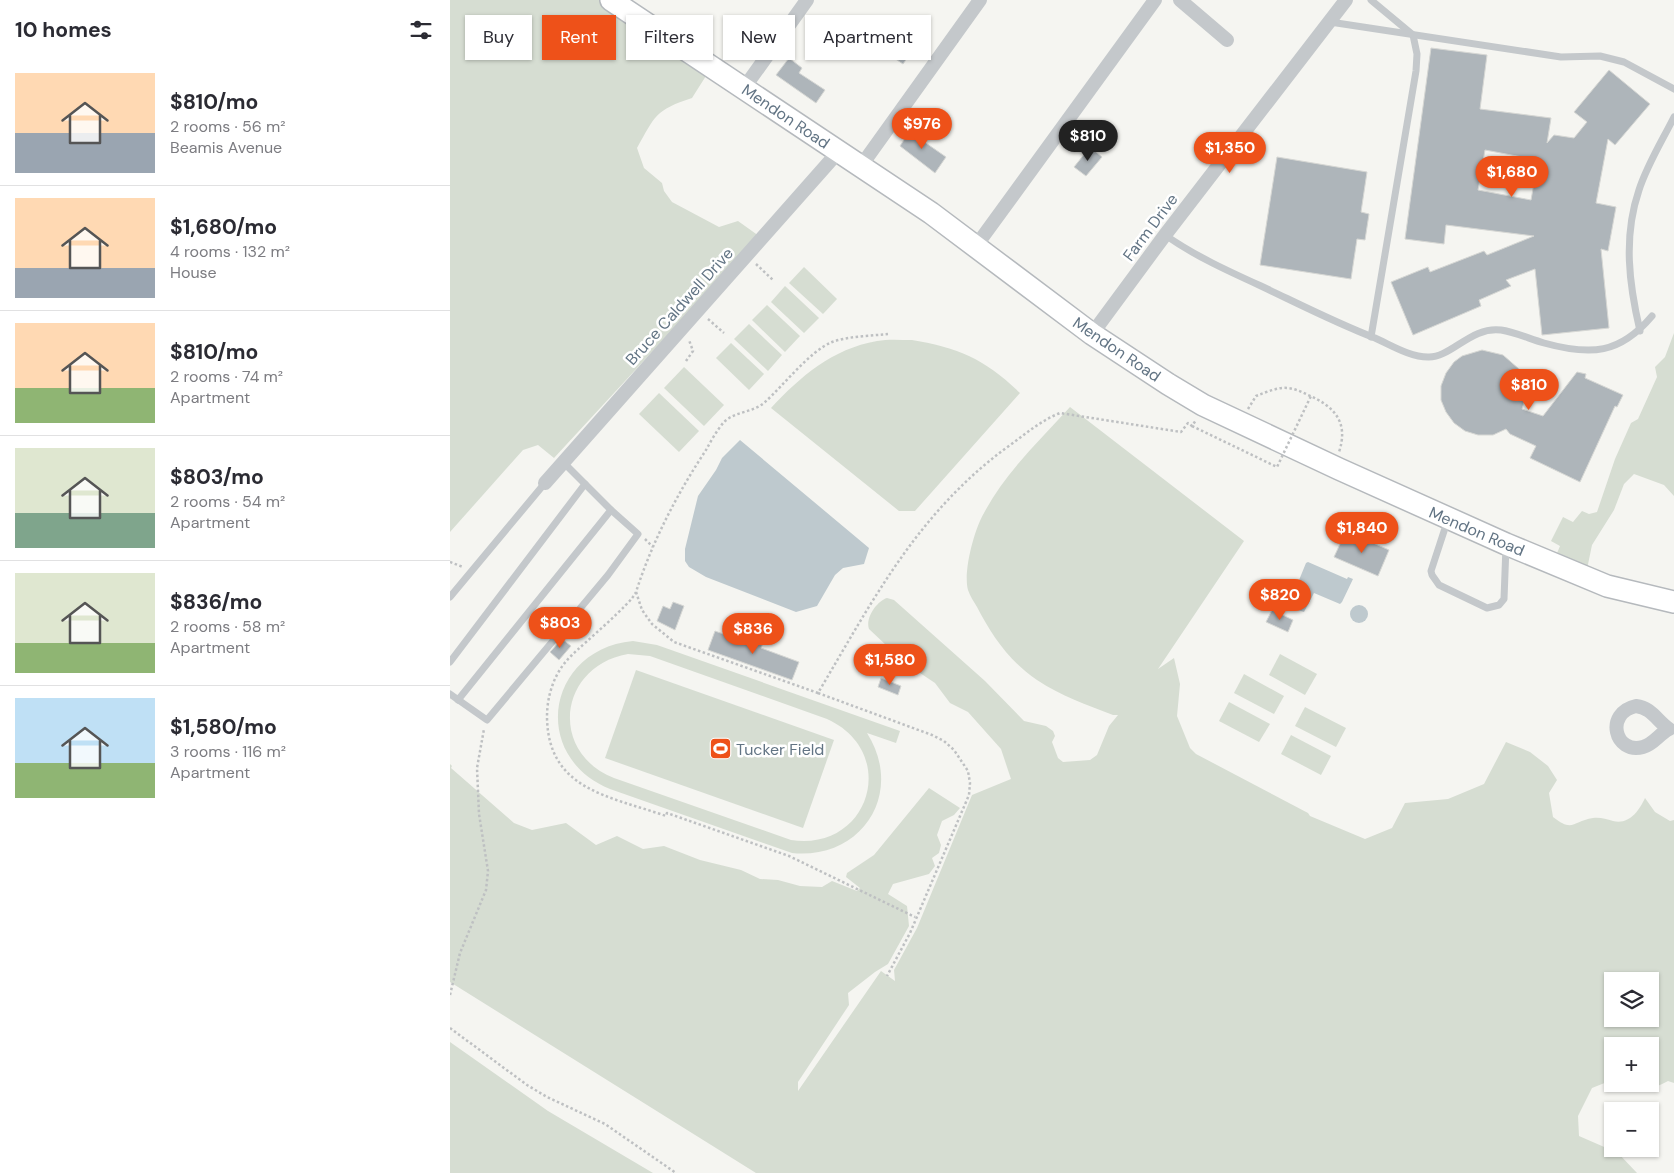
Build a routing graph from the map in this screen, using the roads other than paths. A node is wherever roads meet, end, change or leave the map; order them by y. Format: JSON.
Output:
{"nodes":[{"id":1,"x":611,"y":0,"type":"edge"},
{"id":2,"x":807,"y":0,"type":"edge"},
{"id":3,"x":980,"y":0,"type":"edge"},
{"id":4,"x":1155,"y":0,"type":"edge"},
{"id":5,"x":1180,"y":0,"type":"edge"},
{"id":6,"x":1346,"y":0,"type":"edge"},
{"id":7,"x":1371,"y":0,"type":"edge"},
{"id":8,"x":1330,"y":22,"type":"junction"},
{"id":9,"x":1413,"y":34,"type":"junction"},
{"id":10,"x":1227,"y":40,"type":"dead end"},
{"id":11,"x":744,"y":88,"type":"junction"},
{"id":12,"x":1674,"y":89,"type":"edge"},
{"id":13,"x":1674,"y":117,"type":"edge"},
{"id":14,"x":839,"y":151,"type":"junction"},
{"id":15,"x":861,"y":166,"type":"junction"},
{"id":16,"x":1165,"y":235,"type":"junction"},
{"id":17,"x":976,"y":246,"type":"junction"},
{"id":18,"x":1652,"y":316,"type":"dead end"},
{"id":19,"x":1640,"y":331,"type":"junction"},
{"id":20,"x":1092,"y":334,"type":"junction"},
{"id":21,"x":1371,"y":337,"type":"junction"},
{"id":22,"x":563,"y":462,"type":"junction"},
{"id":23,"x":545,"y":483,"type":"joint"},
{"id":24,"x":585,"y":484,"type":"junction"},
{"id":25,"x":610,"y":510,"type":"junction"},
{"id":26,"x":1448,"y":519,"type":"junction"},
{"id":27,"x":1506,"y":544,"type":"junction"},
{"id":28,"x":450,"y":597,"type":"edge"},
{"id":29,"x":1674,"y":602,"type":"edge"},
{"id":30,"x":450,"y":662,"type":"edge"},
{"id":31,"x":450,"y":694,"type":"edge"},
{"id":32,"x":458,"y":700,"type":"junction"}],
"edges":[{"from":1,"to":11,"type":"main road","name":"Mendon Road"},
{"from":2,"to":11,"type":"street"},
{"from":3,"to":15,"type":"street"},
{"from":4,"to":17,"type":"street"},
{"from":5,"to":10,"type":"street"},
{"from":6,"to":8,"type":"street","name":"Farm Drive"},
{"from":7,"to":9,"type":"lane"},
{"from":8,"to":9,"type":"lane"},
{"from":8,"to":16,"type":"street","name":"Farm Drive"},
{"from":9,"to":12,"type":"lane"},
{"from":9,"to":21,"type":"lane"},
{"from":11,"to":14,"type":"main road","name":"Mendon Road"},
{"from":13,"to":19,"type":"lane"},
{"from":14,"to":15,"type":"main road","name":"Mendon Road"},
{"from":14,"to":22,"type":"street","name":"Bruce Caldwell Drive"},
{"from":15,"to":17,"type":"main road","name":"Mendon Road"},
{"from":16,"to":20,"type":"street","name":"Farm Drive"},
{"from":16,"to":21,"type":"lane"},
{"from":17,"to":20,"type":"main road","name":"Mendon Road"},
{"from":18,"to":19,"type":"lane"},
{"from":19,"to":21,"type":"lane"},
{"from":20,"to":26,"type":"main road","name":"Mendon Road"},
{"from":22,"to":23,"type":"street","name":"Bruce Caldwell Drive"},
{"from":22,"to":24,"type":"lane"},
{"from":23,"to":28,"type":"lane"},
{"from":24,"to":25,"type":"lane"},
{"from":24,"to":30,"type":"lane"},
{"from":25,"to":32,"type":"lane"},
{"from":25,"to":32,"type":"lane"},
{"from":26,"to":27,"type":"main road","name":"Mendon Road"},
{"from":26,"to":27,"type":"lane"},
{"from":27,"to":29,"type":"main road","name":"Mendon Road"},
{"from":31,"to":32,"type":"lane"}]}
